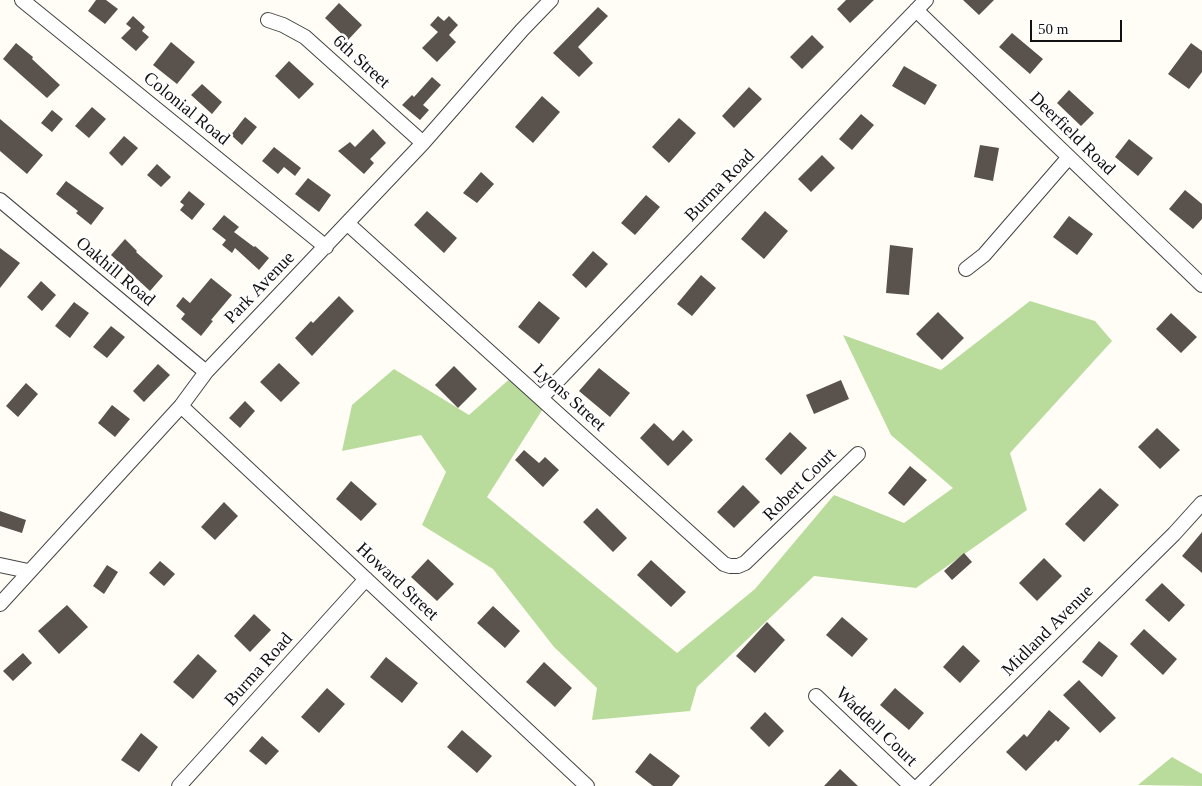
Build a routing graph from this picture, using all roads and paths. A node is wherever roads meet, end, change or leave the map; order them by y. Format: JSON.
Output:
{"nodes":[{"id":1,"x":22,"y":0,"type":"edge"},
{"id":2,"x":551,"y":0,"type":"edge"},
{"id":3,"x":921,"y":5,"type":"edge"},
{"id":4,"x":268,"y":20,"type":"dead end"},
{"id":5,"x":423,"y":143,"type":"junction"},
{"id":6,"x":1069,"y":157,"type":"junction"},
{"id":7,"x":0,"y":200,"type":"edge"},
{"id":8,"x":348,"y":224,"type":"junction"},
{"id":9,"x":326,"y":247,"type":"junction"},
{"id":10,"x":966,"y":269,"type":"dead end"},
{"id":11,"x":1202,"y":285,"type":"edge"},
{"id":12,"x":206,"y":372,"type":"junction"},
{"id":13,"x":541,"y":398,"type":"junction"},
{"id":14,"x":180,"y":406,"type":"junction"},
{"id":15,"x":858,"y":454,"type":"dead end"},
{"id":16,"x":1202,"y":502,"type":"edge"},
{"id":17,"x":768,"y":542,"type":"joint"},
{"id":18,"x":0,"y":565,"type":"edge"},
{"id":19,"x":28,"y":571,"type":"junction"},
{"id":20,"x":366,"y":579,"type":"junction"},
{"id":21,"x":0,"y":604,"type":"edge"},
{"id":22,"x":816,"y":696,"type":"dead end"},
{"id":23,"x":179,"y":786,"type":"edge"},
{"id":24,"x":587,"y":786,"type":"edge"},
{"id":25,"x":910,"y":786,"type":"edge"},
{"id":26,"x":919,"y":786,"type":"edge"}],
"edges":[{"from":1,"to":9,"type":"street","name":"Colonial Road"},
{"from":2,"to":5,"type":"street","name":"Park Avenue"},
{"from":3,"to":6,"type":"street","name":"Deerfield Road"},
{"from":3,"to":13,"type":"street","name":"Burma Road"},
{"from":4,"to":5,"type":"street","name":"6th Street"},
{"from":5,"to":8,"type":"street","name":"Park Avenue"},
{"from":6,"to":10,"type":"street"},
{"from":6,"to":11,"type":"street","name":"Deerfield Road"},
{"from":7,"to":12,"type":"street","name":"Oakhill Road"},
{"from":8,"to":9,"type":"street","name":"Park Avenue"},
{"from":8,"to":13,"type":"street","name":"Lyons Street"},
{"from":9,"to":12,"type":"street","name":"Park Avenue"},
{"from":12,"to":14,"type":"street","name":"Park Avenue"},
{"from":13,"to":17,"type":"street","name":"Lyons Street"},
{"from":14,"to":19,"type":"street","name":"Park Avenue"},
{"from":14,"to":20,"type":"street","name":"Howard Street"},
{"from":15,"to":17,"type":"street","name":"Robert Court"},
{"from":16,"to":26,"type":"street","name":"Midland Avenue"},
{"from":18,"to":19,"type":"street"},
{"from":19,"to":21,"type":"street","name":"Park Avenue"},
{"from":20,"to":23,"type":"street","name":"Burma Road"},
{"from":20,"to":24,"type":"street","name":"Howard Street"},
{"from":22,"to":25,"type":"street","name":"Waddell Court"}]}
